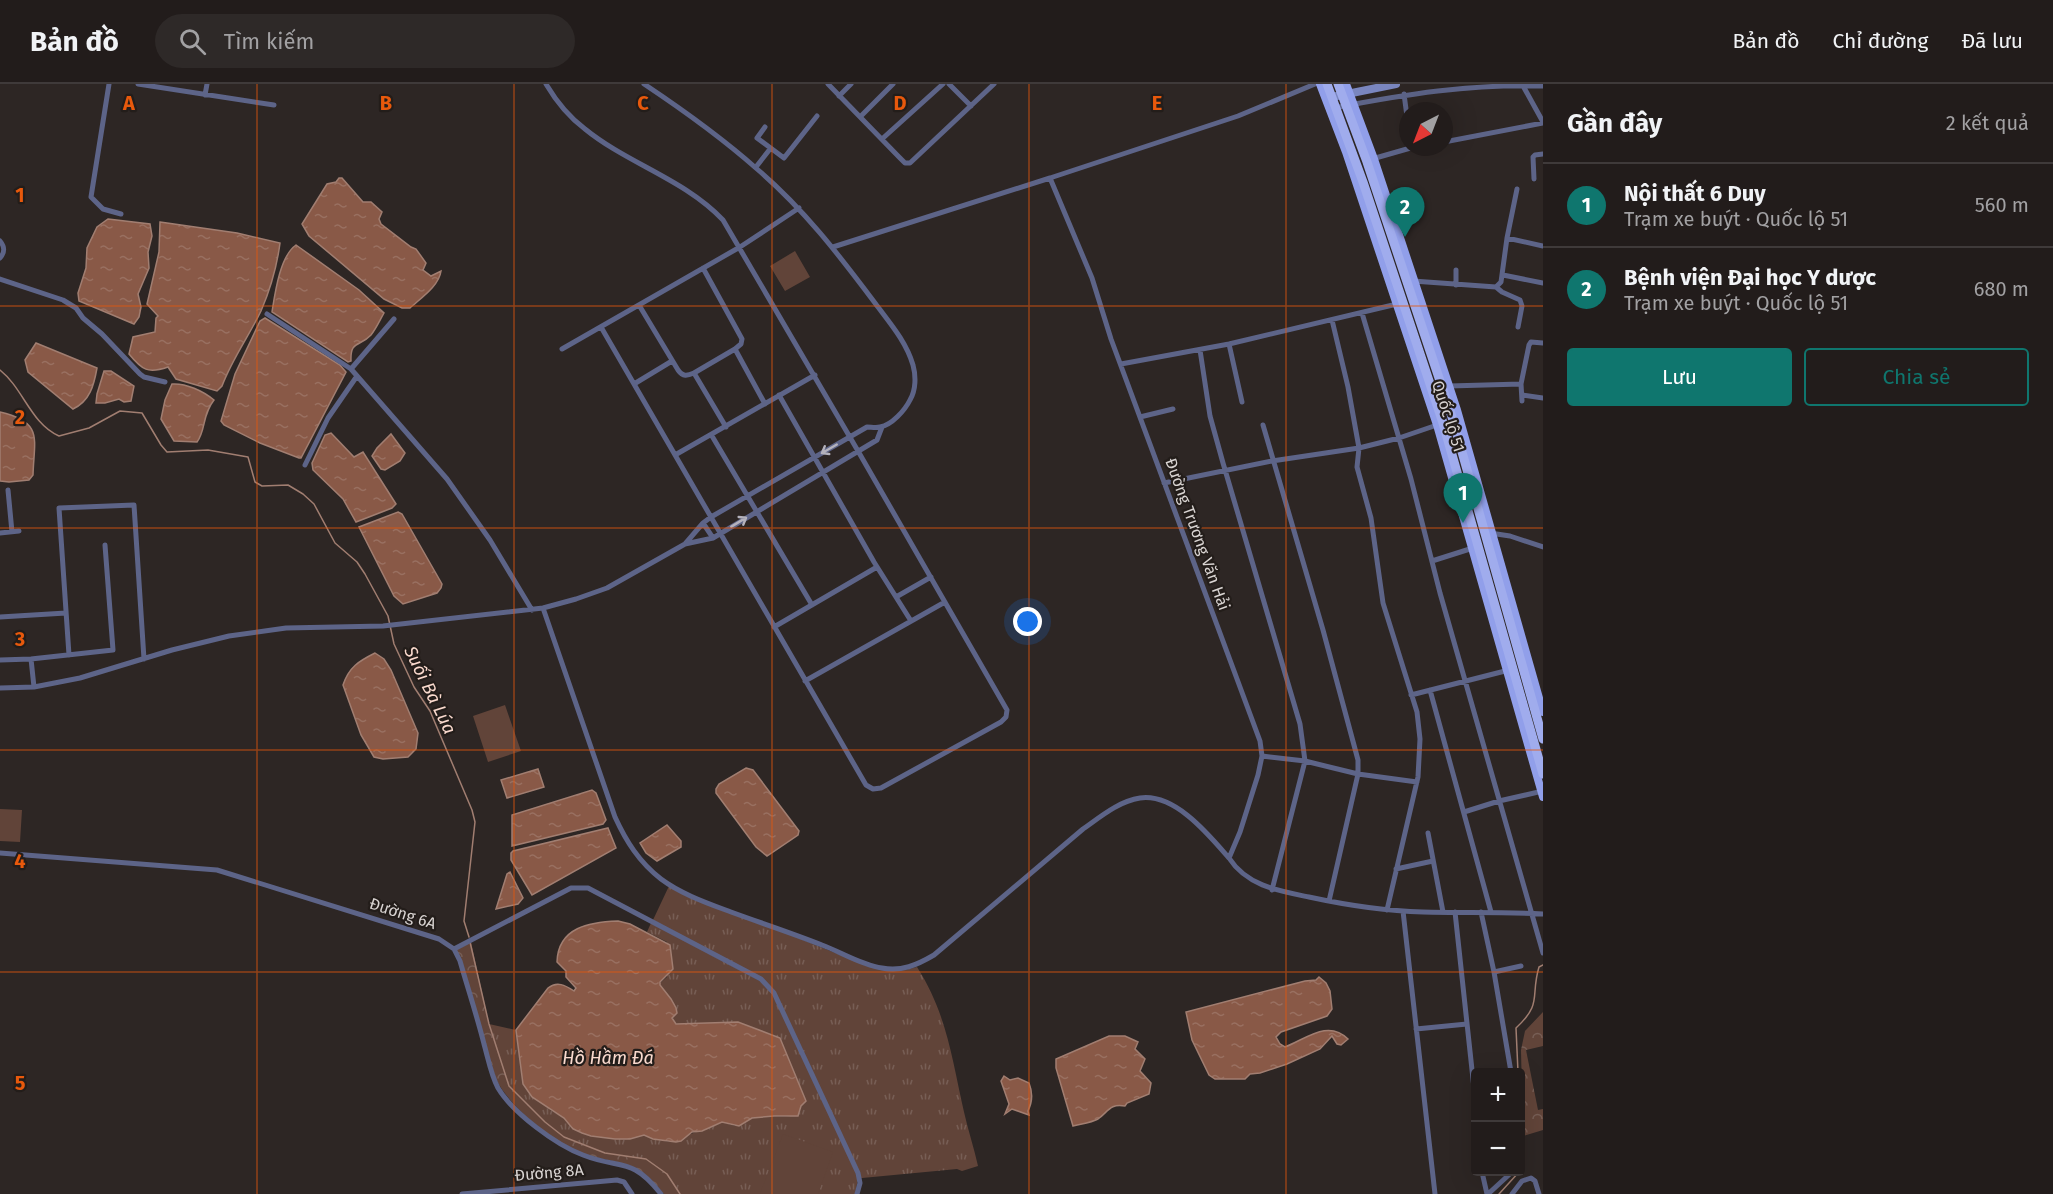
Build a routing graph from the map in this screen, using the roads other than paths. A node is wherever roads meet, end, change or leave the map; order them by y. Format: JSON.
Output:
{"nodes":[{"id":1,"x":109,"y":84,"type":"edge"},
{"id":2,"x":138,"y":84,"type":"edge"},
{"id":3,"x":207,"y":84,"type":"edge"},
{"id":4,"x":546,"y":84,"type":"edge"},
{"id":5,"x":646,"y":84,"type":"edge"},
{"id":6,"x":828,"y":84,"type":"edge"},
{"id":7,"x":851,"y":84,"type":"edge"},
{"id":8,"x":893,"y":84,"type":"edge"},
{"id":9,"x":944,"y":84,"type":"edge"},
{"id":10,"x":949,"y":84,"type":"edge"},
{"id":11,"x":994,"y":84,"type":"edge"},
{"id":12,"x":1316,"y":84,"type":"edge"},
{"id":13,"x":1326,"y":84,"type":"edge"},
{"id":14,"x":1338,"y":84,"type":"edge"},
{"id":15,"x":1346,"y":84,"type":"edge"},
{"id":16,"x":1396,"y":84,"type":"edge"},
{"id":17,"x":1522,"y":84,"type":"edge"},
{"id":18,"x":1543,"y":86,"type":"edge"},
{"id":19,"x":1346,"y":94,"type":"junction"},
{"id":20,"x":1404,"y":94,"type":"junction"},
{"id":21,"x":205,"y":95,"type":"junction"},
{"id":22,"x":839,"y":96,"type":"junction"},
{"id":23,"x":1329,"y":98,"type":"junction"},
{"id":24,"x":1405,"y":102,"type":"edge"},
{"id":25,"x":274,"y":105,"type":"dead end"},
{"id":26,"x":1350,"y":105,"type":"junction"},
{"id":27,"x":971,"y":106,"type":"junction"},
{"id":28,"x":1333,"y":108,"type":"junction"},
{"id":29,"x":817,"y":116,"type":"dead end"},
{"id":30,"x":861,"y":116,"type":"junction"},
{"id":31,"x":1543,"y":122,"type":"edge"},
{"id":32,"x":765,"y":127,"type":"dead end"},
{"id":33,"x":882,"y":139,"type":"junction"},
{"id":34,"x":1453,"y":140,"type":"edge"},
{"id":35,"x":770,"y":149,"type":"junction"},
{"id":36,"x":1399,"y":151,"type":"edge"},
{"id":37,"x":1543,"y":154,"type":"edge"},
{"id":38,"x":1370,"y":160,"type":"junction"},
{"id":39,"x":756,"y":167,"type":"junction"},
{"id":40,"x":1050,"y":178,"type":"junction"},
{"id":41,"x":1534,"y":178,"type":"dead end"},
{"id":42,"x":1517,"y":189,"type":"dead end"},
{"id":43,"x":799,"y":208,"type":"junction"},
{"id":44,"x":121,"y":214,"type":"dead end"},
{"id":45,"x":1507,"y":238,"type":"junction"},
{"id":46,"x":0,"y":241,"type":"edge"},
{"id":47,"x":1543,"y":246,"type":"edge"},
{"id":48,"x":740,"y":247,"type":"junction"},
{"id":49,"x":833,"y":247,"type":"junction"},
{"id":50,"x":0,"y":258,"type":"edge"},
{"id":51,"x":704,"y":268,"type":"junction"},
{"id":52,"x":1456,"y":270,"type":"dead end"},
{"id":53,"x":1503,"y":275,"type":"junction"},
{"id":54,"x":0,"y":279,"type":"edge"},
{"id":55,"x":1410,"y":281,"type":"junction"},
{"id":56,"x":1543,"y":283,"type":"edge"},
{"id":57,"x":1456,"y":285,"type":"junction"},
{"id":58,"x":1496,"y":287,"type":"junction"},
{"id":59,"x":1400,"y":303,"type":"junction"},
{"id":60,"x":639,"y":305,"type":"junction"},
{"id":61,"x":1362,"y":313,"type":"junction"},
{"id":62,"x":267,"y":314,"type":"dead end"},
{"id":63,"x":394,"y":319,"type":"dead end"},
{"id":64,"x":1332,"y":320,"type":"junction"},
{"id":65,"x":601,"y":327,"type":"junction"},
{"id":66,"x":1518,"y":327,"type":"dead end"},
{"id":67,"x":1543,"y":343,"type":"edge"},
{"id":68,"x":1229,"y":344,"type":"junction"},
{"id":69,"x":562,"y":349,"type":"dead end"},
{"id":70,"x":735,"y":349,"type":"junction"},
{"id":71,"x":1200,"y":350,"type":"junction"},
{"id":72,"x":672,"y":360,"type":"junction"},
{"id":73,"x":1120,"y":364,"type":"junction"},
{"id":74,"x":351,"y":369,"type":"junction"},
{"id":75,"x":694,"y":373,"type":"junction"},
{"id":76,"x":815,"y":375,"type":"junction"},
{"id":77,"x":357,"y":376,"type":"junction"},
{"id":78,"x":165,"y":382,"type":"dead end"},
{"id":79,"x":633,"y":384,"type":"junction"},
{"id":80,"x":1521,"y":384,"type":"junction"},
{"id":81,"x":1449,"y":386,"type":"junction"},
{"id":82,"x":779,"y":396,"type":"junction"},
{"id":83,"x":1543,"y":398,"type":"edge"},
{"id":84,"x":1242,"y":402,"type":"dead end"},
{"id":85,"x":765,"y":404,"type":"junction"},
{"id":86,"x":1173,"y":409,"type":"dead end"},
{"id":87,"x":1140,"y":417,"type":"junction"},
{"id":88,"x":1448,"y":421,"type":"junction"},
{"id":89,"x":1263,"y":425,"type":"dead end"},
{"id":90,"x":726,"y":427,"type":"junction"},
{"id":91,"x":882,"y":427,"type":"junction"},
{"id":92,"x":712,"y":436,"type":"junction"},
{"id":93,"x":850,"y":437,"type":"junction"},
{"id":94,"x":1399,"y":438,"type":"junction"},
{"id":95,"x":1359,"y":448,"type":"junction"},
{"id":96,"x":858,"y":451,"type":"junction"},
{"id":97,"x":675,"y":455,"type":"junction"},
{"id":98,"x":814,"y":458,"type":"junction"},
{"id":99,"x":1272,"y":460,"type":"junction"},
{"id":100,"x":305,"y":465,"type":"dead end"},
{"id":101,"x":1225,"y":470,"type":"junction"},
{"id":102,"x":822,"y":472,"type":"junction"},
{"id":103,"x":1164,"y":483,"type":"junction"},
{"id":104,"x":8,"y":490,"type":"dead end"},
{"id":105,"x":748,"y":496,"type":"junction"},
{"id":106,"x":757,"y":512,"type":"junction"},
{"id":107,"x":711,"y":518,"type":"junction"},
{"id":108,"x":704,"y":523,"type":"junction"},
{"id":109,"x":20,"y":531,"type":"dead end"},
{"id":110,"x":0,"y":532,"type":"edge"},
{"id":111,"x":12,"y":532,"type":"junction"},
{"id":112,"x":720,"y":533,"type":"junction"},
{"id":113,"x":1489,"y":533,"type":"junction"},
{"id":114,"x":713,"y":538,"type":"junction"},
{"id":115,"x":685,"y":544,"type":"junction"},
{"id":116,"x":105,"y":545,"type":"dead end"},
{"id":117,"x":1543,"y":547,"type":"edge"},
{"id":118,"x":1476,"y":548,"type":"junction"},
{"id":119,"x":1432,"y":561,"type":"junction"},
{"id":120,"x":877,"y":567,"type":"junction"},
{"id":121,"x":931,"y":577,"type":"junction"},
{"id":122,"x":896,"y":597,"type":"junction"},
{"id":123,"x":945,"y":602,"type":"junction"},
{"id":124,"x":812,"y":605,"type":"junction"},
{"id":125,"x":543,"y":608,"type":"junction"},
{"id":126,"x":532,"y":610,"type":"junction"},
{"id":127,"x":66,"y":613,"type":"junction"},
{"id":128,"x":0,"y":617,"type":"edge"},
{"id":129,"x":911,"y":621,"type":"junction"},
{"id":130,"x":774,"y":627,"type":"junction"},
{"id":131,"x":69,"y":655,"type":"junction"},
{"id":132,"x":31,"y":659,"type":"junction"},
{"id":133,"x":144,"y":659,"type":"junction"},
{"id":134,"x":0,"y":660,"type":"edge"},
{"id":135,"x":1510,"y":670,"type":"junction"},
{"id":136,"x":805,"y":681,"type":"junction"},
{"id":137,"x":1465,"y":681,"type":"junction"},
{"id":138,"x":34,"y":687,"type":"junction"},
{"id":139,"x":0,"y":688,"type":"edge"},
{"id":140,"x":1430,"y":690,"type":"junction"},
{"id":141,"x":1411,"y":695,"type":"junction"},
{"id":142,"x":1540,"y":710,"type":"edge"},
{"id":143,"x":1543,"y":739,"type":"edge"},
{"id":144,"x":1262,"y":756,"type":"junction"},
{"id":145,"x":1305,"y":761,"type":"junction"},
{"id":146,"x":1358,"y":774,"type":"junction"},
{"id":147,"x":1543,"y":774,"type":"edge"},
{"id":148,"x":1417,"y":782,"type":"junction"},
{"id":149,"x":1543,"y":793,"type":"edge"},
{"id":150,"x":1499,"y":801,"type":"junction"},
{"id":151,"x":1464,"y":812,"type":"junction"},
{"id":152,"x":1428,"y":833,"type":"dead end"},
{"id":153,"x":0,"y":853,"type":"edge"},
{"id":154,"x":1229,"y":858,"type":"junction"},
{"id":155,"x":1433,"y":861,"type":"junction"},
{"id":156,"x":1396,"y":869,"type":"junction"},
{"id":157,"x":1272,"y":890,"type":"junction"},
{"id":158,"x":1329,"y":901,"type":"junction"},
{"id":159,"x":1387,"y":910,"type":"junction"},
{"id":160,"x":1403,"y":911,"type":"junction"},
{"id":161,"x":1443,"y":912,"type":"junction"},
{"id":162,"x":1455,"y":912,"type":"junction"},
{"id":163,"x":1480,"y":912,"type":"junction"},
{"id":164,"x":1491,"y":912,"type":"junction"},
{"id":165,"x":1531,"y":913,"type":"junction"},
{"id":166,"x":1543,"y":914,"type":"edge"},
{"id":167,"x":454,"y":949,"type":"junction"},
{"id":168,"x":1543,"y":953,"type":"edge"},
{"id":169,"x":1521,"y":966,"type":"dead end"},
{"id":170,"x":1494,"y":972,"type":"junction"},
{"id":171,"x":1467,"y":1024,"type":"junction"},
{"id":172,"x":1416,"y":1029,"type":"junction"},
{"id":173,"x":1472,"y":1068,"type":"edge"},
{"id":174,"x":1510,"y":1068,"type":"edge"},
{"id":175,"x":1483,"y":1176,"type":"edge"},
{"id":176,"x":1508,"y":1176,"type":"edge"},
{"id":177,"x":462,"y":1194,"type":"edge"},
{"id":178,"x":632,"y":1194,"type":"edge"},
{"id":179,"x":661,"y":1194,"type":"edge"},
{"id":180,"x":857,"y":1194,"type":"edge"},
{"id":181,"x":1435,"y":1194,"type":"edge"},
{"id":182,"x":1488,"y":1194,"type":"edge"},
{"id":183,"x":1512,"y":1194,"type":"edge"},
{"id":184,"x":1539,"y":1194,"type":"edge"}],
"edges":[{"from":1,"to":44,"type":"street"},
{"from":2,"to":21,"type":"street"},
{"from":3,"to":21,"type":"street"},
{"from":4,"to":48,"type":"street"},
{"from":5,"to":39,"type":"street"},
{"from":6,"to":22,"type":"street"},
{"from":7,"to":22,"type":"street"},
{"from":8,"to":30,"type":"street"},
{"from":9,"to":33,"type":"street"},
{"from":10,"to":27,"type":"street"},
{"from":11,"to":27,"type":"street"},
{"from":12,"to":13,"type":"main road"},
{"from":12,"to":23,"type":"main road","name":"Quốc lộ 51"},
{"from":12,"to":40,"type":"street"},
{"from":13,"to":23,"type":"highway","name":"Quốc lộ 51"},
{"from":14,"to":19,"type":"highway","name":"Quốc lộ 51"},
{"from":15,"to":19,"type":"main road","name":"Quốc lộ 51"},
{"from":16,"to":19,"type":"main road"},
{"from":17,"to":18,"type":"street"},
{"from":17,"to":20,"type":"street"},
{"from":17,"to":31,"type":"street"},
{"from":19,"to":23,"type":"main road"},
{"from":19,"to":26,"type":"highway","name":"Quốc lộ 51"},
{"from":20,"to":24,"type":"street"},
{"from":20,"to":26,"type":"street"},
{"from":21,"to":25,"type":"street"},
{"from":22,"to":30,"type":"street"},
{"from":23,"to":28,"type":"highway","name":"Quốc lộ 51"},
{"from":26,"to":28,"type":"street"},
{"from":26,"to":38,"type":"highway","name":"Quốc lộ 51"},
{"from":27,"to":33,"type":"street"},
{"from":28,"to":59,"type":"highway","name":"Quốc lộ 51"},
{"from":29,"to":35,"type":"street"},
{"from":30,"to":33,"type":"street"},
{"from":31,"to":34,"type":"street"},
{"from":32,"to":35,"type":"street"},
{"from":35,"to":39,"type":"street"},
{"from":36,"to":38,"type":"street"},
{"from":37,"to":41,"type":"street"},
{"from":38,"to":55,"type":"highway","name":"Quốc lộ 51"},
{"from":39,"to":43,"type":"street"},
{"from":40,"to":49,"type":"street"},
{"from":40,"to":73,"type":"street","name":"Đường Trương Văn Hải"},
{"from":42,"to":45,"type":"street"},
{"from":43,"to":48,"type":"street"},
{"from":43,"to":49,"type":"street"},
{"from":45,"to":47,"type":"street"},
{"from":45,"to":53,"type":"street"},
{"from":46,"to":50,"type":"street"},
{"from":48,"to":51,"type":"street"},
{"from":48,"to":76,"type":"street"},
{"from":49,"to":91,"type":"street"},
{"from":51,"to":60,"type":"street"},
{"from":51,"to":70,"type":"street"},
{"from":52,"to":57,"type":"street"},
{"from":53,"to":56,"type":"street"},
{"from":53,"to":58,"type":"street"},
{"from":54,"to":78,"type":"street"},
{"from":55,"to":57,"type":"street"},
{"from":55,"to":81,"type":"main road","name":"Quốc lộ 51"},
{"from":55,"to":88,"type":"highway","name":"Quốc lộ 51"},
{"from":57,"to":58,"type":"street"},
{"from":58,"to":66,"type":"street"},
{"from":59,"to":61,"type":"street"},
{"from":59,"to":88,"type":"highway","name":"Quốc lộ 51"},
{"from":60,"to":65,"type":"street"},
{"from":60,"to":72,"type":"street"},
{"from":61,"to":64,"type":"street"},
{"from":61,"to":94,"type":"street"},
{"from":62,"to":74,"type":"street"},
{"from":63,"to":74,"type":"street"},
{"from":64,"to":68,"type":"street"},
{"from":64,"to":95,"type":"street"},
{"from":65,"to":69,"type":"street"},
{"from":65,"to":79,"type":"street"},
{"from":67,"to":80,"type":"street"},
{"from":68,"to":71,"type":"street"},
{"from":68,"to":84,"type":"street"},
{"from":70,"to":75,"type":"street"},
{"from":70,"to":85,"type":"street"},
{"from":71,"to":73,"type":"street"},
{"from":71,"to":101,"type":"street"},
{"from":72,"to":75,"type":"street"},
{"from":72,"to":79,"type":"street"},
{"from":73,"to":87,"type":"street","name":"Đường Trương Văn Hải"},
{"from":74,"to":77,"type":"street"},
{"from":75,"to":90,"type":"street"},
{"from":76,"to":82,"type":"street"},
{"from":76,"to":93,"type":"street"},
{"from":77,"to":100,"type":"street"},
{"from":77,"to":126,"type":"street"},
{"from":79,"to":97,"type":"street"},
{"from":80,"to":81,"type":"street"},
{"from":80,"to":83,"type":"street"},
{"from":81,"to":88,"type":"main road","name":"Quốc lộ 51"},
{"from":82,"to":85,"type":"street"},
{"from":82,"to":98,"type":"street"},
{"from":85,"to":90,"type":"street"},
{"from":86,"to":87,"type":"street"},
{"from":87,"to":103,"type":"street","name":"Đường Trương Văn Hải"},
{"from":88,"to":94,"type":"street"},
{"from":88,"to":113,"type":"highway","name":"Quốc lộ 51"},
{"from":88,"to":118,"type":"highway","name":"Quốc lộ 51"},
{"from":89,"to":99,"type":"street"},
{"from":90,"to":92,"type":"street"},
{"from":91,"to":93,"type":"street"},
{"from":91,"to":96,"type":"street"},
{"from":92,"to":97,"type":"street"},
{"from":92,"to":105,"type":"street"},
{"from":93,"to":96,"type":"street"},
{"from":93,"to":98,"type":"street","one_way":true},
{"from":94,"to":95,"type":"street"},
{"from":94,"to":119,"type":"street"},
{"from":95,"to":99,"type":"street"},
{"from":95,"to":141,"type":"street"},
{"from":96,"to":102,"type":"street"},
{"from":96,"to":121,"type":"street"},
{"from":97,"to":107,"type":"street"},
{"from":98,"to":102,"type":"street"},
{"from":98,"to":105,"type":"street"},
{"from":99,"to":101,"type":"street"},
{"from":99,"to":146,"type":"street"},
{"from":101,"to":103,"type":"street"},
{"from":101,"to":145,"type":"street"},
{"from":102,"to":106,"type":"street"},
{"from":102,"to":120,"type":"street"},
{"from":103,"to":144,"type":"street","name":"Đường Trương Văn Hải"},
{"from":104,"to":111,"type":"street"},
{"from":105,"to":106,"type":"street"},
{"from":105,"to":107,"type":"street"},
{"from":112,"to":106,"type":"street","one_way":true},
{"from":106,"to":124,"type":"street"},
{"from":107,"to":108,"type":"street"},
{"from":107,"to":112,"type":"street"},
{"from":108,"to":114,"type":"street"},
{"from":108,"to":115,"type":"street"},
{"from":109,"to":111,"type":"street"},
{"from":110,"to":111,"type":"street"},
{"from":112,"to":114,"type":"street"},
{"from":112,"to":130,"type":"street"},
{"from":113,"to":117,"type":"street"},
{"from":113,"to":142,"type":"highway","name":"Quốc lộ 51"},
{"from":114,"to":115,"type":"street"},
{"from":115,"to":125,"type":"street"},
{"from":116,"to":131,"type":"street"},
{"from":118,"to":119,"type":"street"},
{"from":118,"to":135,"type":"highway","name":"Quốc lộ 51"},
{"from":119,"to":137,"type":"street"},
{"from":120,"to":122,"type":"street"},
{"from":120,"to":124,"type":"street"},
{"from":121,"to":122,"type":"street"},
{"from":121,"to":123,"type":"street"},
{"from":122,"to":129,"type":"street"},
{"from":123,"to":129,"type":"street"},
{"from":123,"to":136,"type":"street"},
{"from":124,"to":130,"type":"street"},
{"from":125,"to":126,"type":"street"},
{"from":125,"to":154,"type":"street"},
{"from":126,"to":133,"type":"street"},
{"from":127,"to":128,"type":"street"},
{"from":127,"to":131,"type":"street"},
{"from":127,"to":133,"type":"street"},
{"from":129,"to":136,"type":"street"},
{"from":130,"to":136,"type":"street"},
{"from":131,"to":132,"type":"street"},
{"from":132,"to":134,"type":"street"},
{"from":132,"to":138,"type":"street"},
{"from":133,"to":138,"type":"street"},
{"from":135,"to":137,"type":"street"},
{"from":135,"to":147,"type":"highway","name":"Quốc lộ 51"},
{"from":135,"to":149,"type":"main road","name":"Quốc lộ 51"},
{"from":137,"to":140,"type":"street"},
{"from":137,"to":150,"type":"street"},
{"from":138,"to":139,"type":"street"},
{"from":140,"to":141,"type":"street"},
{"from":140,"to":151,"type":"street"},
{"from":141,"to":148,"type":"street"},
{"from":142,"to":143,"type":"highway","name":"Quốc lộ 51"},
{"from":144,"to":145,"type":"street"},
{"from":144,"to":154,"type":"street"},
{"from":145,"to":146,"type":"street"},
{"from":145,"to":157,"type":"street"},
{"from":146,"to":148,"type":"street"},
{"from":146,"to":158,"type":"street"},
{"from":148,"to":156,"type":"street"},
{"from":149,"to":150,"type":"street"},
{"from":150,"to":151,"type":"street"},
{"from":150,"to":165,"type":"street"},
{"from":151,"to":164,"type":"street"},
{"from":152,"to":155,"type":"street"},
{"from":153,"to":167,"type":"street","name":"Đường 6A"},
{"from":154,"to":157,"type":"street"},
{"from":155,"to":156,"type":"street"},
{"from":155,"to":161,"type":"street"},
{"from":156,"to":159,"type":"street"},
{"from":157,"to":158,"type":"street"},
{"from":158,"to":159,"type":"street"},
{"from":159,"to":160,"type":"street"},
{"from":160,"to":161,"type":"street"},
{"from":160,"to":172,"type":"street"},
{"from":161,"to":162,"type":"street"},
{"from":162,"to":163,"type":"street"},
{"from":162,"to":171,"type":"street"},
{"from":163,"to":164,"type":"street"},
{"from":163,"to":170,"type":"street"},
{"from":164,"to":165,"type":"street"},
{"from":165,"to":166,"type":"street"},
{"from":165,"to":168,"type":"street"},
{"from":167,"to":179,"type":"street"},
{"from":167,"to":180,"type":"street"},
{"from":169,"to":170,"type":"street"},
{"from":170,"to":174,"type":"street"},
{"from":171,"to":172,"type":"street"},
{"from":171,"to":173,"type":"street"},
{"from":172,"to":181,"type":"street"},
{"from":175,"to":182,"type":"street"},
{"from":176,"to":182,"type":"street"},
{"from":177,"to":178,"type":"street","name":"Đường 8A"},
{"from":183,"to":184,"type":"street"}]}
